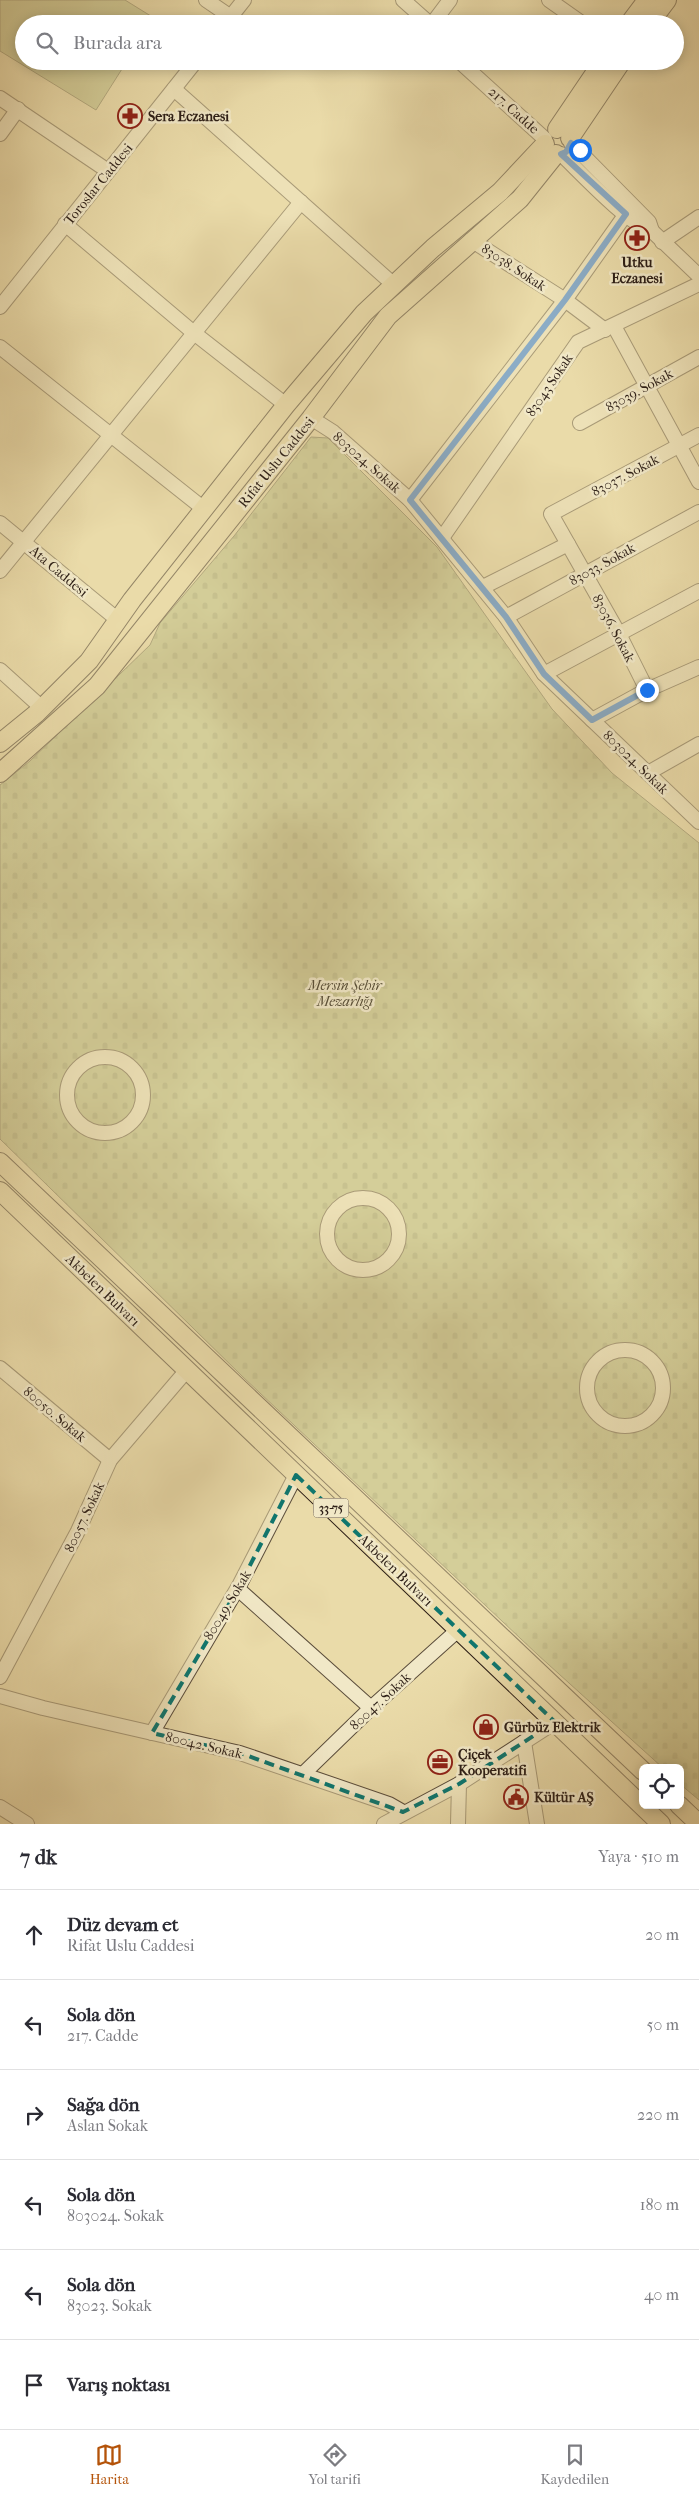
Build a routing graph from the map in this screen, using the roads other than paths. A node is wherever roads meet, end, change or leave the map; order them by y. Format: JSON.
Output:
{"nodes":[{"id":1,"x":206,"y":0,"type":"edge"},
{"id":2,"x":244,"y":0,"type":"edge"},
{"id":3,"x":392,"y":0,"type":"edge"},
{"id":4,"x":403,"y":0,"type":"edge"},
{"id":5,"x":450,"y":0,"type":"edge"},
{"id":6,"x":549,"y":0,"type":"edge"},
{"id":7,"x":647,"y":0,"type":"edge"},
{"id":8,"x":667,"y":0,"type":"edge"},
{"id":9,"x":222,"y":15,"type":"edge"},
{"id":10,"x":232,"y":15,"type":"edge"},
{"id":11,"x":408,"y":15,"type":"edge"},
{"id":12,"x":420,"y":15,"type":"edge"},
{"id":13,"x":438,"y":15,"type":"edge"},
{"id":14,"x":570,"y":15,"type":"edge"},
{"id":15,"x":636,"y":15,"type":"edge"},
{"id":16,"x":656,"y":15,"type":"edge"},
{"id":17,"x":189,"y":70,"type":"edge"},
{"id":18,"x":471,"y":70,"type":"edge"},
{"id":19,"x":481,"y":70,"type":"edge"},
{"id":20,"x":598,"y":70,"type":"edge"},
{"id":21,"x":615,"y":70,"type":"edge"},
{"id":22,"x":174,"y":89,"type":"junction"},
{"id":23,"x":0,"y":98,"type":"edge"},
{"id":24,"x":18,"y":109,"type":"junction"},
{"id":25,"x":0,"y":134,"type":"edge"},
{"id":26,"x":557,"y":142,"type":"junction"},
{"id":27,"x":108,"y":171,"type":"junction"},
{"id":28,"x":301,"y":202,"type":"junction"},
{"id":29,"x":626,"y":214,"type":"junction"},
{"id":30,"x":699,"y":217,"type":"edge"},
{"id":31,"x":65,"y":224,"type":"junction"},
{"id":32,"x":647,"y":230,"type":"junction"},
{"id":33,"x":471,"y":240,"type":"junction"},
{"id":34,"x":662,"y":242,"type":"junction"},
{"id":35,"x":699,"y":276,"type":"edge"},
{"id":36,"x":699,"y":284,"type":"edge"},
{"id":37,"x":394,"y":285,"type":"junction"},
{"id":38,"x":565,"y":300,"type":"junction"},
{"id":39,"x":0,"y":307,"type":"edge"},
{"id":40,"x":609,"y":328,"type":"junction"},
{"id":41,"x":194,"y":333,"type":"junction"},
{"id":42,"x":0,"y":348,"type":"edge"},
{"id":43,"x":699,"y":357,"type":"edge"},
{"id":44,"x":645,"y":386,"type":"junction"},
{"id":45,"x":286,"y":405,"type":"junction"},
{"id":46,"x":311,"y":418,"type":"junction"},
{"id":47,"x":580,"y":423,"type":"dead end"},
{"id":48,"x":111,"y":435,"type":"junction"},
{"id":49,"x":699,"y":435,"type":"edge"},
{"id":50,"x":679,"y":446,"type":"junction"},
{"id":51,"x":699,"y":482,"type":"edge"},
{"id":52,"x":410,"y":500,"type":"junction"},
{"id":53,"x":204,"y":509,"type":"junction"},
{"id":54,"x":699,"y":512,"type":"edge"},
{"id":55,"x":550,"y":514,"type":"joint"},
{"id":56,"x":0,"y":523,"type":"edge"},
{"id":57,"x":442,"y":538,"type":"junction"},
{"id":58,"x":24,"y":542,"type":"junction"},
{"id":59,"x":568,"y":544,"type":"junction"},
{"id":60,"x":0,"y":571,"type":"edge"},
{"id":61,"x":584,"y":573,"type":"junction"},
{"id":62,"x":483,"y":587,"type":"junction"},
{"id":63,"x":699,"y":590,"type":"edge"},
{"id":64,"x":506,"y":617,"type":"junction"},
{"id":65,"x":118,"y":620,"type":"junction"},
{"id":66,"x":619,"y":634,"type":"junction"},
{"id":67,"x":0,"y":670,"type":"edge"},
{"id":68,"x":697,"y":672,"type":"edge"},
{"id":69,"x":544,"y":674,"type":"junction"},
{"id":70,"x":647,"y":690,"type":"junction"},
{"id":71,"x":42,"y":708,"type":"junction"},
{"id":72,"x":592,"y":720,"type":"junction"},
{"id":73,"x":0,"y":743,"type":"edge"},
{"id":74,"x":699,"y":744,"type":"edge"},
{"id":75,"x":0,"y":773,"type":"edge"},
{"id":76,"x":648,"y":773,"type":"junction"},
{"id":77,"x":698,"y":820,"type":"edge"},
{"id":78,"x":66,"y":1098,"type":"joint"},
{"id":79,"x":0,"y":1162,"type":"edge"},
{"id":80,"x":0,"y":1191,"type":"edge"},
{"id":81,"x":327,"y":1239,"type":"joint"},
{"id":82,"x":0,"y":1368,"type":"edge"},
{"id":83,"x":187,"y":1370,"type":"junction"},
{"id":84,"x":604,"y":1421,"type":"joint"},
{"id":85,"x":110,"y":1460,"type":"junction"},
{"id":86,"x":296,"y":1475,"type":"junction"},
{"id":87,"x":238,"y":1589,"type":"junction"},
{"id":88,"x":458,"y":1630,"type":"junction"},
{"id":89,"x":0,"y":1677,"type":"edge"},
{"id":90,"x":0,"y":1696,"type":"edge"},
{"id":91,"x":371,"y":1708,"type":"junction"},
{"id":92,"x":555,"y":1722,"type":"junction"},
{"id":93,"x":152,"y":1733,"type":"junction"},
{"id":94,"x":524,"y":1742,"type":"junction"},
{"id":95,"x":639,"y":1767,"type":"edge"},
{"id":96,"x":303,"y":1774,"type":"junction"},
{"id":97,"x":459,"y":1784,"type":"junction"},
{"id":98,"x":0,"y":1807,"type":"edge"},
{"id":99,"x":683,"y":1809,"type":"edge"},
{"id":100,"x":403,"y":1812,"type":"junction"},
{"id":101,"x":27,"y":1824,"type":"edge"},
{"id":102,"x":384,"y":1824,"type":"edge"},
{"id":103,"x":458,"y":1824,"type":"edge"},
{"id":104,"x":537,"y":1824,"type":"edge"},
{"id":105,"x":661,"y":1824,"type":"edge"},
{"id":106,"x":699,"y":1824,"type":"edge"}],
"edges":[{"from":1,"to":9,"type":"street"},
{"from":2,"to":10,"type":"street"},
{"from":3,"to":11,"type":"street"},
{"from":4,"to":12,"type":"street"},
{"from":5,"to":13,"type":"street"},
{"from":6,"to":14,"type":"street"},
{"from":7,"to":15,"type":"main road"},
{"from":8,"to":16,"type":"main road"},
{"from":17,"to":22,"type":"street","name":"Toroslar Caddesi"},
{"from":18,"to":26,"type":"street","name":"217. Cadde"},
{"from":19,"to":26,"type":"street","name":"217. Cadde"},
{"from":20,"to":26,"type":"main road"},
{"from":21,"to":26,"type":"main road"},
{"from":22,"to":27,"type":"street","name":"Toroslar Caddesi"},
{"from":22,"to":28,"type":"street"},
{"from":23,"to":24,"type":"street"},
{"from":24,"to":25,"type":"street"},
{"from":24,"to":27,"type":"street"},
{"from":26,"to":29,"type":"street","name":"217. Cadde"},
{"from":26,"to":32,"type":"street","name":"217. Cadde"},
{"from":26,"to":33,"type":"main road","name":"Rifat Uslu Caddesi"},
{"from":26,"to":37,"type":"main road","name":"Rifat Uslu Caddesi"},
{"from":27,"to":31,"type":"street","name":"Toroslar Caddesi"},
{"from":28,"to":37,"type":"street"},
{"from":28,"to":41,"type":"street"},
{"from":29,"to":32,"type":"street","name":"217. Cadde"},
{"from":29,"to":38,"type":"street"},
{"from":30,"to":34,"type":"street"},
{"from":31,"to":39,"type":"street","name":"Toroslar Caddesi"},
{"from":31,"to":41,"type":"street"},
{"from":32,"to":34,"type":"street","name":"217. Cadde"},
{"from":33,"to":38,"type":"street","name":"83038. Sokak"},
{"from":33,"to":46,"type":"main road","name":"Rifat Uslu Caddesi"},
{"from":34,"to":35,"type":"street","name":"217. Cadde"},
{"from":36,"to":40,"type":"street","name":"83043 Sokak"},
{"from":37,"to":45,"type":"main road","name":"Rifat Uslu Caddesi"},
{"from":38,"to":40,"type":"street","name":"83038. Sokak"},
{"from":38,"to":52,"type":"street"},
{"from":40,"to":44,"type":"street"},
{"from":40,"to":57,"type":"street","name":"83043 Sokak"},
{"from":41,"to":45,"type":"street"},
{"from":41,"to":48,"type":"street"},
{"from":42,"to":48,"type":"street"},
{"from":43,"to":44,"type":"street","name":"83039. Sokak"},
{"from":44,"to":47,"type":"street","name":"83039. Sokak"},
{"from":44,"to":50,"type":"street"},
{"from":45,"to":53,"type":"main road","name":"Rifat Uslu Caddesi"},
{"from":46,"to":52,"type":"street","name":"803024. Sokak"},
{"from":46,"to":75,"type":"main road","name":"Rifat Uslu Caddesi"},
{"from":48,"to":53,"type":"street"},
{"from":48,"to":58,"type":"street"},
{"from":49,"to":50,"type":"street","name":"83037. Sokak"},
{"from":50,"to":51,"type":"street"},
{"from":50,"to":55,"type":"street","name":"83037. Sokak"},
{"from":52,"to":57,"type":"street","name":"803024. Sokak"},
{"from":53,"to":65,"type":"main road","name":"Rifat Uslu Caddesi"},
{"from":54,"to":61,"type":"street","name":"83033. Sokak"},
{"from":55,"to":59,"type":"street","name":"83036. Sokak"},
{"from":56,"to":58,"type":"street","name":"Ata Caddesi"},
{"from":57,"to":62,"type":"street","name":"803024. Sokak"},
{"from":58,"to":60,"type":"street"},
{"from":58,"to":65,"type":"street","name":"Ata Caddesi"},
{"from":59,"to":61,"type":"street","name":"83036. Sokak"},
{"from":59,"to":62,"type":"street"},
{"from":61,"to":64,"type":"street","name":"83033. Sokak"},
{"from":61,"to":66,"type":"street","name":"83036. Sokak"},
{"from":62,"to":64,"type":"street","name":"803024. Sokak"},
{"from":63,"to":66,"type":"street"},
{"from":64,"to":69,"type":"street","name":"803024. Sokak"},
{"from":65,"to":71,"type":"main road","name":"Rifat Uslu Caddesi"},
{"from":66,"to":69,"type":"street"},
{"from":66,"to":70,"type":"street","name":"83036. Sokak"},
{"from":67,"to":71,"type":"street"},
{"from":68,"to":70,"type":"street"},
{"from":69,"to":72,"type":"street","name":"803024. Sokak"},
{"from":70,"to":72,"type":"street"},
{"from":71,"to":73,"type":"main road","name":"Rifat Uslu Caddesi"},
{"from":72,"to":76,"type":"street","name":"803024. Sokak"},
{"from":74,"to":76,"type":"street"},
{"from":76,"to":77,"type":"street","name":"803024. Sokak"},
{"from":78,"to":78,"type":"street"},
{"from":79,"to":95,"type":"main road","name":"Akbelen Bulvarı","number":"33-75"},
{"from":80,"to":83,"type":"main road","name":"Akbelen Bulvarı","number":"33-75"},
{"from":81,"to":81,"type":"street"},
{"from":82,"to":85,"type":"street","name":"80050. Sokak"},
{"from":83,"to":85,"type":"street","name":"80057. Sokak"},
{"from":83,"to":86,"type":"main road","name":"Akbelen Bulvarı","number":"33-75"},
{"from":84,"to":84,"type":"street"},
{"from":85,"to":89,"type":"street","name":"80057. Sokak"},
{"from":86,"to":87,"type":"street","name":"80049. Sokak"},
{"from":86,"to":88,"type":"main road","name":"Akbelen Bulvarı","number":"33-75"},
{"from":87,"to":91,"type":"street"},
{"from":87,"to":93,"type":"street","name":"80049. Sokak"},
{"from":88,"to":91,"type":"street","name":"80047. Sokak"},
{"from":88,"to":92,"type":"main road","name":"Akbelen Bulvarı","number":"33-75"},
{"from":90,"to":93,"type":"street","name":"80042. Sokak"},
{"from":91,"to":96,"type":"street","name":"80047. Sokak"},
{"from":92,"to":94,"type":"street"},
{"from":92,"to":105,"type":"main road","name":"Akbelen Bulvarı","number":"33-75"},
{"from":93,"to":96,"type":"street","name":"80042. Sokak"},
{"from":94,"to":97,"type":"street"},
{"from":94,"to":104,"type":"street"},
{"from":96,"to":100,"type":"street","name":"80042. Sokak"},
{"from":97,"to":100,"type":"street"},
{"from":97,"to":103,"type":"street"},
{"from":98,"to":101,"type":"street"},
{"from":99,"to":106,"type":"main road"},
{"from":100,"to":102,"type":"street"}]}
